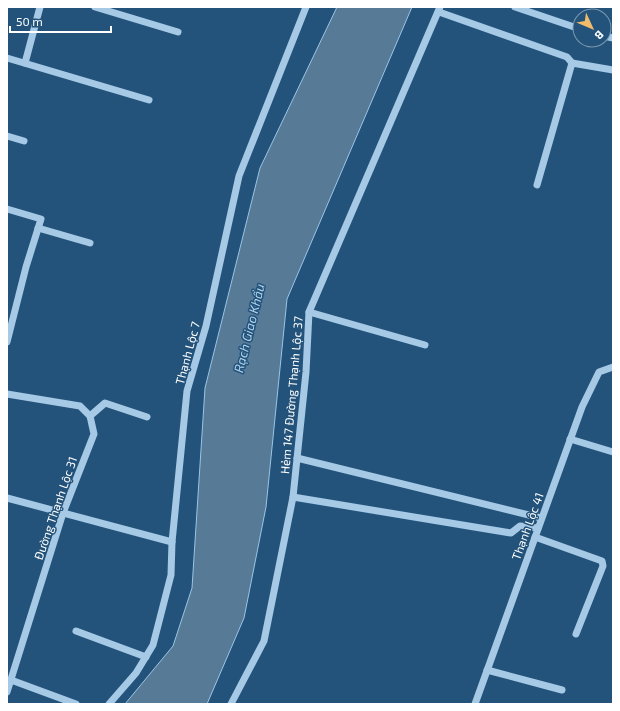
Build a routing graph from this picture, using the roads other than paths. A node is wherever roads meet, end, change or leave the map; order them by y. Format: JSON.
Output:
{"nodes":[{"id":1,"x":40,"y":7,"type":"edge"},
{"id":2,"x":95,"y":7,"type":"edge"},
{"id":3,"x":306,"y":7,"type":"edge"},
{"id":4,"x":515,"y":7,"type":"edge"},
{"id":5,"x":439,"y":10,"type":"edge"},
{"id":6,"x":572,"y":26,"type":"edge"},
{"id":7,"x":178,"y":32,"type":"dead end"},
{"id":8,"x":7,"y":58,"type":"edge"},
{"id":9,"x":25,"y":63,"type":"junction"},
{"id":10,"x":572,"y":63,"type":"junction"},
{"id":11,"x":613,"y":70,"type":"edge"},
{"id":12,"x":149,"y":100,"type":"dead end"},
{"id":13,"x":7,"y":136,"type":"edge"},
{"id":14,"x":24,"y":141,"type":"dead end"},
{"id":15,"x":537,"y":185,"type":"dead end"},
{"id":16,"x":7,"y":208,"type":"edge"},
{"id":17,"x":38,"y":228,"type":"junction"},
{"id":18,"x":90,"y":244,"type":"dead end"},
{"id":19,"x":309,"y":312,"type":"junction"},
{"id":20,"x":7,"y":342,"type":"edge"},
{"id":21,"x":425,"y":345,"type":"dead end"},
{"id":22,"x":613,"y":367,"type":"edge"},
{"id":23,"x":7,"y":394,"type":"edge"},
{"id":24,"x":90,"y":416,"type":"junction"},
{"id":25,"x":148,"y":417,"type":"dead end"},
{"id":26,"x":570,"y":439,"type":"junction"},
{"id":27,"x":613,"y":452,"type":"edge"},
{"id":28,"x":297,"y":458,"type":"junction"},
{"id":29,"x":293,"y":497,"type":"junction"},
{"id":30,"x":7,"y":498,"type":"edge"},
{"id":31,"x":63,"y":513,"type":"junction"},
{"id":32,"x":542,"y":518,"type":"junction"},
{"id":33,"x":538,"y":528,"type":"junction"},
{"id":34,"x":535,"y":537,"type":"junction"},
{"id":35,"x":172,"y":542,"type":"junction"},
{"id":36,"x":76,"y":631,"type":"dead end"},
{"id":37,"x":576,"y":634,"type":"dead end"},
{"id":38,"x":146,"y":657,"type":"junction"},
{"id":39,"x":487,"y":670,"type":"junction"},
{"id":40,"x":11,"y":680,"type":"junction"},
{"id":41,"x":562,"y":690,"type":"dead end"},
{"id":42,"x":7,"y":692,"type":"edge"},
{"id":43,"x":76,"y":704,"type":"edge"},
{"id":44,"x":109,"y":704,"type":"edge"},
{"id":45,"x":231,"y":704,"type":"edge"},
{"id":46,"x":475,"y":704,"type":"edge"}],
"edges":[{"from":1,"to":9,"type":"street"},
{"from":2,"to":7,"type":"street"},
{"from":3,"to":35,"type":"street","name":"Thạnh Lộc 7"},
{"from":4,"to":6,"type":"street"},
{"from":5,"to":10,"type":"street"},
{"from":5,"to":19,"type":"street","name":"Hẻm 147 Đường Thạnh Lộc 37"},
{"from":8,"to":9,"type":"street"},
{"from":9,"to":12,"type":"street"},
{"from":10,"to":11,"type":"street"},
{"from":10,"to":15,"type":"street"},
{"from":13,"to":14,"type":"street"},
{"from":16,"to":17,"type":"street"},
{"from":17,"to":18,"type":"street"},
{"from":17,"to":20,"type":"street"},
{"from":19,"to":21,"type":"street"},
{"from":19,"to":28,"type":"street","name":"Hẻm 147 Đường Thạnh Lộc 37"},
{"from":22,"to":26,"type":"street","name":"Thạnh Lộc 41"},
{"from":23,"to":24,"type":"street"},
{"from":24,"to":25,"type":"street"},
{"from":24,"to":31,"type":"street","name":"Đường Thạnh Lộc 31"},
{"from":26,"to":27,"type":"street"},
{"from":26,"to":32,"type":"street","name":"Thạnh Lộc 41"},
{"from":28,"to":29,"type":"street","name":"Hẻm 147 Đường Thạnh Lộc 37"},
{"from":28,"to":32,"type":"street"},
{"from":29,"to":33,"type":"street"},
{"from":29,"to":45,"type":"street","name":"Hẻm 147 Đường Thạnh Lộc 37"},
{"from":30,"to":31,"type":"street"},
{"from":31,"to":35,"type":"street"},
{"from":31,"to":40,"type":"street","name":"Đường Thạnh Lộc 31"},
{"from":32,"to":33,"type":"street","name":"Thạnh Lộc 41"},
{"from":33,"to":34,"type":"street","name":"Thạnh Lộc 41"},
{"from":34,"to":37,"type":"street"},
{"from":34,"to":39,"type":"street","name":"Thạnh Lộc 41"},
{"from":35,"to":38,"type":"street","name":"Thạnh Lộc 7"},
{"from":36,"to":38,"type":"street"},
{"from":38,"to":44,"type":"street","name":"Thạnh Lộc 7"},
{"from":39,"to":41,"type":"street"},
{"from":39,"to":46,"type":"street","name":"Thạnh Lộc 41"},
{"from":40,"to":42,"type":"street","name":"Đường Thạnh Lộc 31"},
{"from":40,"to":43,"type":"street"}]}
